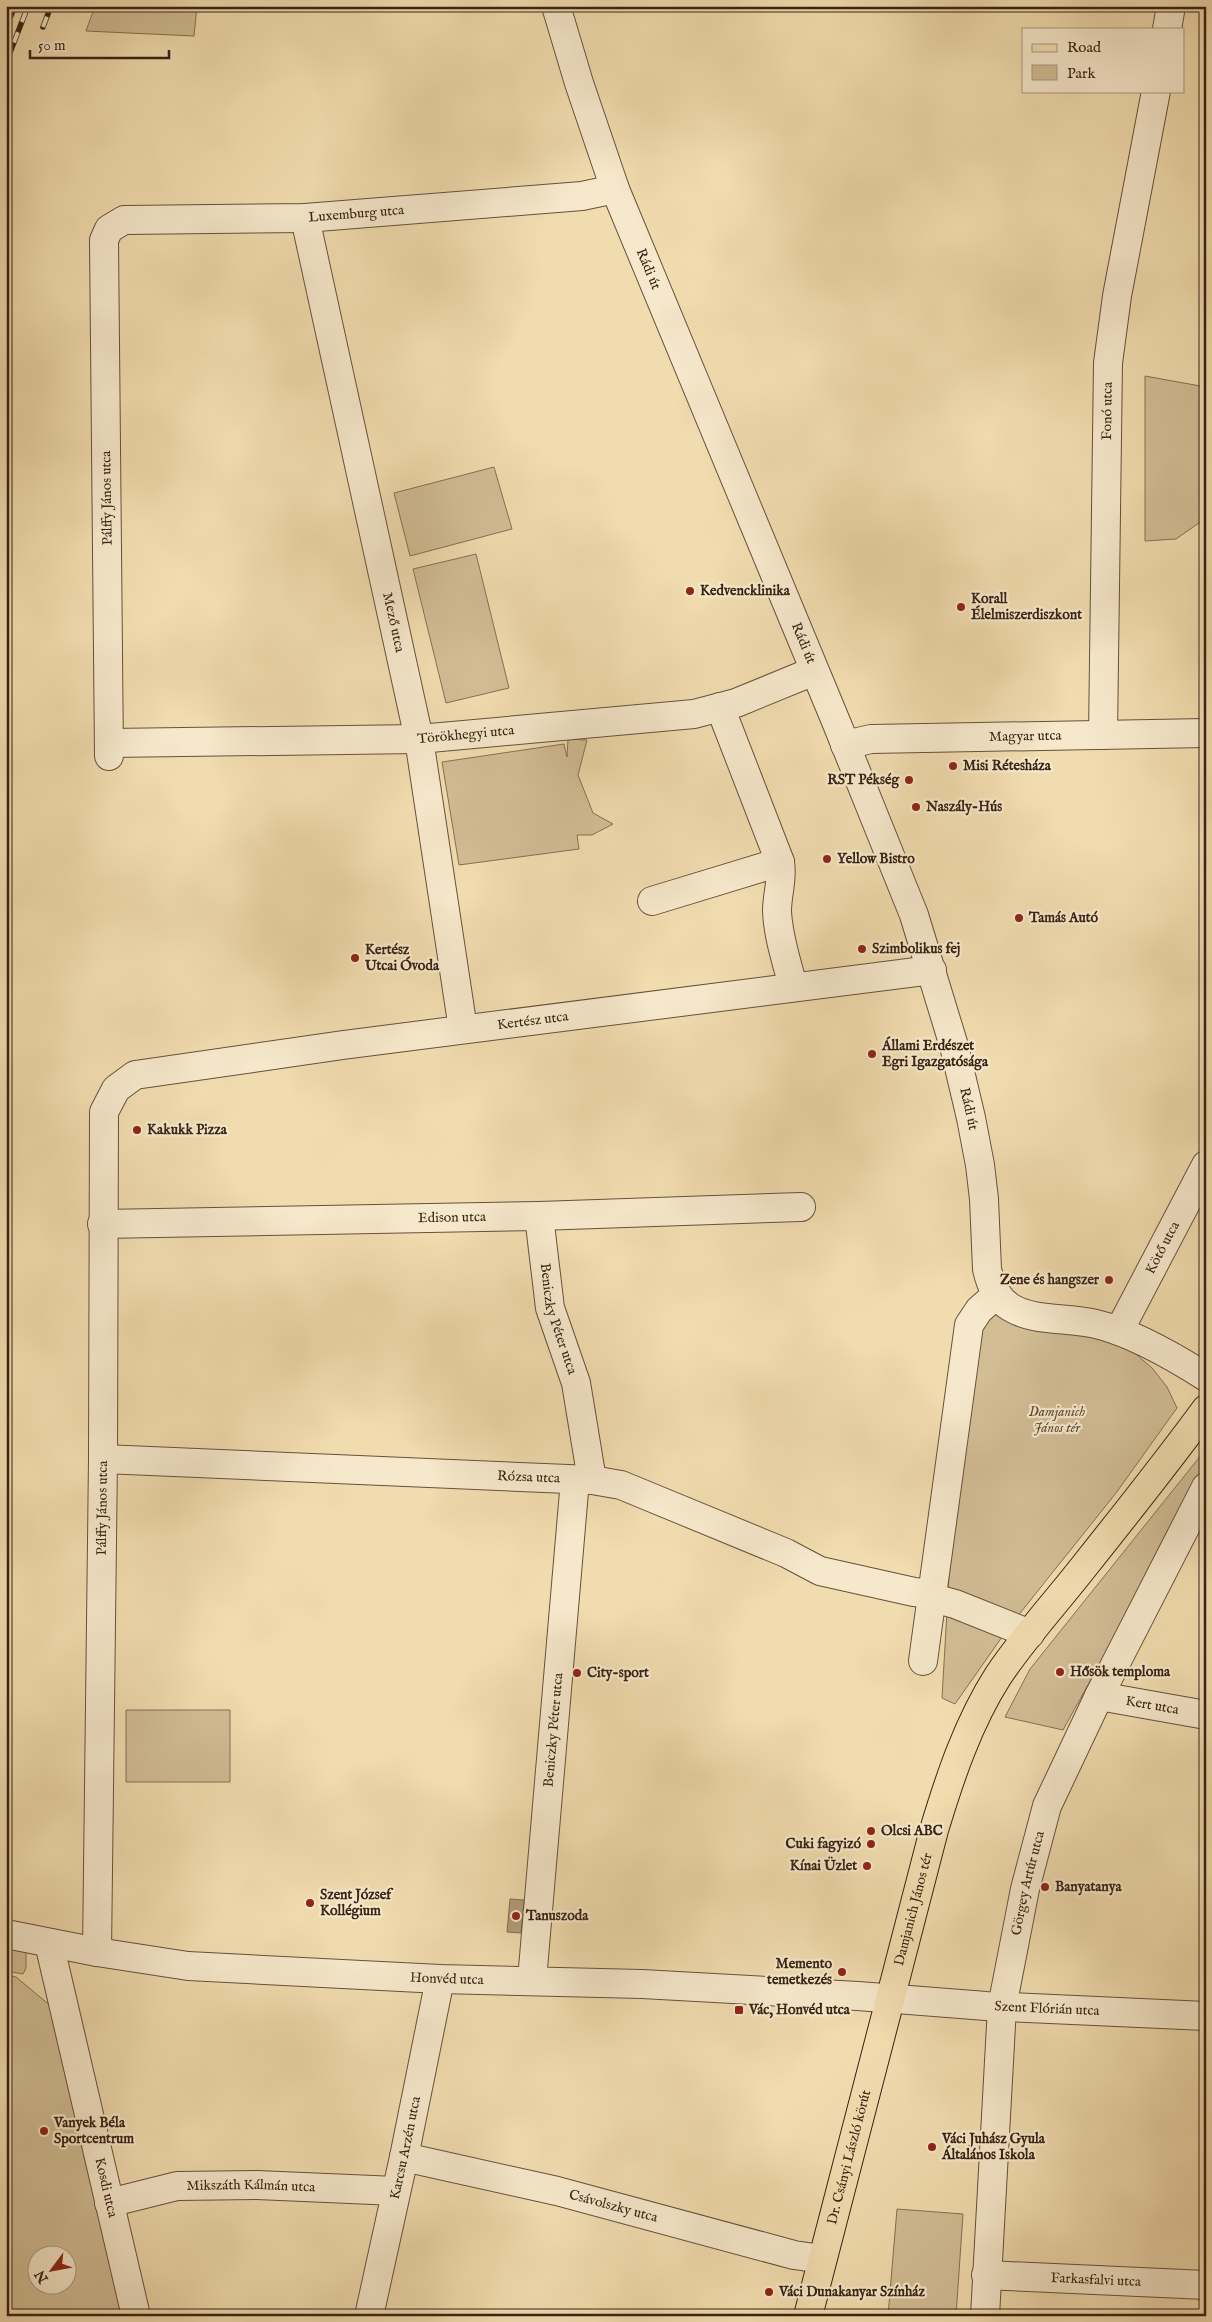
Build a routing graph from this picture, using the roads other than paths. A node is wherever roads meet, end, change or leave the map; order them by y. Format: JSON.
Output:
{"nodes":[{"id":1,"x":556,"y":6,"type":"edge"},
{"id":2,"x":1172,"y":6,"type":"edge"},
{"id":3,"x":1167,"y":28,"type":"edge"},
{"id":4,"x":1156,"y":92,"type":"edge"},
{"id":5,"x":615,"y":189,"type":"junction"},
{"id":6,"x":305,"y":218,"type":"junction"},
{"id":7,"x":104,"y":240,"type":"joint"},
{"id":8,"x":814,"y":671,"type":"junction"},
{"id":9,"x":720,"y":707,"type":"junction"},
{"id":10,"x":1206,"y":732,"type":"edge"},
{"id":11,"x":1102,"y":734,"type":"junction"},
{"id":12,"x":419,"y":739,"type":"junction"},
{"id":13,"x":845,"y":744,"type":"junction"},
{"id":14,"x":109,"y":750,"type":"joint"},
{"id":15,"x":780,"y":862,"type":"junction"},
{"id":16,"x":652,"y":901,"type":"dead end"},
{"id":17,"x":932,"y":970,"type":"junction"},
{"id":18,"x":793,"y":987,"type":"junction"},
{"id":19,"x":463,"y":1029,"type":"junction"},
{"id":20,"x":134,"y":1075,"type":"joint"},
{"id":21,"x":1206,"y":1165,"type":"edge"},
{"id":22,"x":801,"y":1207,"type":"dead end"},
{"id":23,"x":539,"y":1216,"type":"junction"},
{"id":24,"x":102,"y":1224,"type":"junction"},
{"id":25,"x":997,"y":1294,"type":"junction"},
{"id":26,"x":1118,"y":1331,"type":"junction"},
{"id":27,"x":1206,"y":1377,"type":"edge"},
{"id":28,"x":1206,"y":1409,"type":"edge"},
{"id":29,"x":103,"y":1459,"type":"junction"},
{"id":30,"x":584,"y":1480,"type":"junction"},
{"id":31,"x":1206,"y":1487,"type":"edge"},
{"id":32,"x":933,"y":1596,"type":"junction"},
{"id":33,"x":1030,"y":1634,"type":"junction"},
{"id":34,"x":923,"y":1662,"type":"dead end"},
{"id":35,"x":1099,"y":1696,"type":"junction"},
{"id":36,"x":1206,"y":1715,"type":"edge"},
{"id":37,"x":6,"y":1934,"type":"edge"},
{"id":38,"x":49,"y":1943,"type":"junction"},
{"id":39,"x":96,"y":1952,"type":"junction"},
{"id":40,"x":440,"y":1979,"type":"junction"},
{"id":41,"x":532,"y":1980,"type":"junction"},
{"id":42,"x":888,"y":2000,"type":"junction"},
{"id":43,"x":1002,"y":2007,"type":"junction"},
{"id":44,"x":1206,"y":2016,"type":"edge"},
{"id":45,"x":404,"y":2157,"type":"junction"},
{"id":46,"x":396,"y":2191,"type":"junction"},
{"id":47,"x":109,"y":2204,"type":"junction"},
{"id":48,"x":822,"y":2259,"type":"junction"},
{"id":49,"x":986,"y":2275,"type":"junction"},
{"id":50,"x":1206,"y":2285,"type":"edge"},
{"id":51,"x":136,"y":2316,"type":"edge"},
{"id":52,"x":368,"y":2316,"type":"edge"},
{"id":53,"x":808,"y":2316,"type":"edge"},
{"id":54,"x":985,"y":2316,"type":"edge"}],
"edges":[{"from":1,"to":5,"type":"street","name":"Rádi út"},
{"from":2,"to":3,"type":"street"},
{"from":4,"to":11,"type":"street","name":"Fonó utca"},
{"from":5,"to":6,"type":"street","name":"Luxemburg utca"},
{"from":5,"to":8,"type":"street","name":"Rádi út"},
{"from":6,"to":7,"type":"street","name":"Luxemburg utca"},
{"from":6,"to":12,"type":"street","name":"Mező utca"},
{"from":7,"to":14,"type":"street","name":"Pálffy János utca"},
{"from":8,"to":9,"type":"street","name":"Törökhegyi utca"},
{"from":8,"to":13,"type":"street","name":"Rádi út"},
{"from":9,"to":12,"type":"street","name":"Törökhegyi utca"},
{"from":9,"to":15,"type":"street"},
{"from":10,"to":11,"type":"street","name":"Magyar utca"},
{"from":11,"to":13,"type":"street","name":"Magyar utca"},
{"from":12,"to":14,"type":"street","name":"Törökhegyi utca"},
{"from":12,"to":19,"type":"street","name":"Mező utca"},
{"from":13,"to":17,"type":"street","name":"Rádi út"},
{"from":15,"to":16,"type":"street"},
{"from":15,"to":18,"type":"street"},
{"from":17,"to":18,"type":"street","name":"Kertész utca"},
{"from":17,"to":25,"type":"street","name":"Rádi út"},
{"from":18,"to":19,"type":"street","name":"Kertész utca"},
{"from":19,"to":20,"type":"street","name":"Kertész utca"},
{"from":20,"to":24,"type":"street","name":"Pálffy János utca"},
{"from":21,"to":26,"type":"street","name":"Kötő utca"},
{"from":22,"to":23,"type":"street","name":"Edison utca"},
{"from":23,"to":24,"type":"street","name":"Edison utca"},
{"from":23,"to":30,"type":"street","name":"Beniczky Péter utca"},
{"from":24,"to":29,"type":"street","name":"Pálffy János utca"},
{"from":25,"to":26,"type":"street"},
{"from":25,"to":32,"type":"street"},
{"from":26,"to":27,"type":"street"},
{"from":28,"to":33,"type":"main road","name":"Damjanich János tér"},
{"from":29,"to":30,"type":"street","name":"Rózsa utca"},
{"from":29,"to":39,"type":"street","name":"Pálffy János utca"},
{"from":30,"to":32,"type":"street","name":"Rózsa utca"},
{"from":30,"to":41,"type":"street","name":"Beniczky Péter utca"},
{"from":31,"to":35,"type":"street","name":"Görgey Artúr utca"},
{"from":32,"to":33,"type":"street"},
{"from":32,"to":34,"type":"street"},
{"from":33,"to":42,"type":"main road","name":"Damjanich János tér"},
{"from":35,"to":36,"type":"street","name":"Kert utca"},
{"from":35,"to":43,"type":"street","name":"Görgey Artúr utca"},
{"from":37,"to":38,"type":"street","name":"Honvéd utca"},
{"from":38,"to":39,"type":"street","name":"Honvéd utca"},
{"from":38,"to":47,"type":"street","name":"Kosdi utca"},
{"from":39,"to":40,"type":"street","name":"Honvéd utca"},
{"from":40,"to":41,"type":"street","name":"Honvéd utca"},
{"from":40,"to":45,"type":"street","name":"Karcsu Arzén utca"},
{"from":41,"to":42,"type":"street","name":"Honvéd utca"},
{"from":42,"to":43,"type":"street","name":"Szent Flórián utca"},
{"from":42,"to":48,"type":"main road","name":"Dr. Csányi László körút"},
{"from":43,"to":44,"type":"street","name":"Szent Flórián utca"},
{"from":43,"to":49,"type":"street","name":"Görgey Artúr utca"},
{"from":45,"to":46,"type":"street","name":"Karcsu Arzén utca"},
{"from":45,"to":48,"type":"street","name":"Csávolszky utca"},
{"from":46,"to":47,"type":"street","name":"Mikszáth Kálmán utca"},
{"from":46,"to":52,"type":"street","name":"Karcsu Arzén utca"},
{"from":47,"to":51,"type":"street","name":"Kosdi utca"},
{"from":48,"to":53,"type":"main road","name":"Dr. Csányi László körút"},
{"from":49,"to":50,"type":"street","name":"Farkasfalvi utca"},
{"from":49,"to":54,"type":"street","name":"Görgey Artúr utca"}]}
